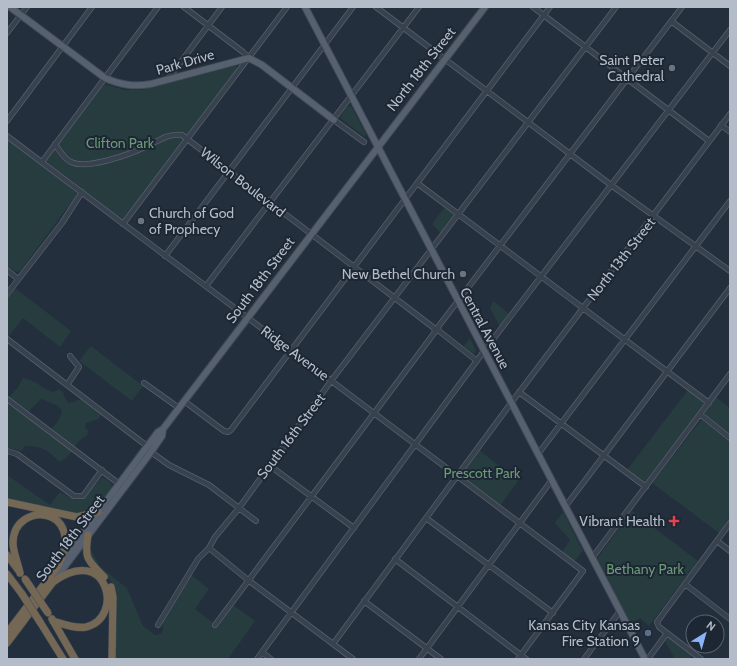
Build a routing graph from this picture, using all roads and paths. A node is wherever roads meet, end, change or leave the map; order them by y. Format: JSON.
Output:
{"nodes":[{"id":1,"x":10,"y":7,"type":"edge"},
{"id":2,"x":27,"y":7,"type":"edge"},
{"id":3,"x":92,"y":7,"type":"edge"},
{"id":4,"x":158,"y":7,"type":"edge"},
{"id":5,"x":184,"y":7,"type":"edge"},
{"id":6,"x":222,"y":7,"type":"edge"},
{"id":7,"x":287,"y":7,"type":"edge"},
{"id":8,"x":305,"y":7,"type":"edge"},
{"id":9,"x":353,"y":7,"type":"edge"},
{"id":10,"x":376,"y":7,"type":"edge"},
{"id":11,"x":419,"y":7,"type":"edge"},
{"id":12,"x":485,"y":7,"type":"edge"},
{"id":13,"x":533,"y":7,"type":"edge"},
{"id":14,"x":550,"y":7,"type":"edge"},
{"id":15,"x":616,"y":7,"type":"edge"},
{"id":16,"x":682,"y":7,"type":"edge"},
{"id":17,"x":21,"y":15,"type":"junction"},
{"id":18,"x":544,"y":15,"type":"junction"},
{"id":19,"x":671,"y":21,"type":"junction"},
{"id":20,"x":208,"y":25,"type":"junction"},
{"id":21,"x":404,"y":27,"type":"junction"},
{"id":22,"x":730,"y":30,"type":"edge"},
{"id":23,"x":7,"y":33,"type":"edge"},
{"id":24,"x":324,"y":45,"type":"junction"},
{"id":25,"x":63,"y":46,"type":"junction"},
{"id":26,"x":585,"y":47,"type":"junction"},
{"id":27,"x":713,"y":52,"type":"junction"},
{"id":28,"x":249,"y":58,"type":"junction"},
{"id":29,"x":445,"y":59,"type":"junction"},
{"id":30,"x":730,"y":66,"type":"edge"},
{"id":31,"x":105,"y":78,"type":"junction"},
{"id":32,"x":168,"y":79,"type":"junction"},
{"id":33,"x":627,"y":79,"type":"junction"},
{"id":34,"x":292,"y":88,"type":"junction"},
{"id":35,"x":487,"y":90,"type":"junction"},
{"id":36,"x":351,"y":97,"type":"junction"},
{"id":37,"x":668,"y":111,"type":"junction"},
{"id":38,"x":730,"y":114,"type":"edge"},
{"id":39,"x":334,"y":120,"type":"junction"},
{"id":40,"x":7,"y":121,"type":"edge"},
{"id":41,"x":529,"y":122,"type":"junction"},
{"id":42,"x":721,"y":125,"type":"junction"},
{"id":43,"x":730,"y":132,"type":"edge"},
{"id":44,"x":7,"y":136,"type":"edge"},
{"id":45,"x":187,"y":139,"type":"junction"},
{"id":46,"x":709,"y":141,"type":"junction"},
{"id":47,"x":364,"y":142,"type":"dead end"},
{"id":48,"x":56,"y":144,"type":"junction"},
{"id":49,"x":377,"y":146,"type":"junction"},
{"id":50,"x":571,"y":154,"type":"junction"},
{"id":51,"x":42,"y":162,"type":"junction"},
{"id":52,"x":228,"y":172,"type":"junction"},
{"id":53,"x":417,"y":183,"type":"junction"},
{"id":54,"x":611,"y":185,"type":"junction"},
{"id":55,"x":82,"y":192,"type":"junction"},
{"id":56,"x":404,"y":199,"type":"junction"},
{"id":57,"x":730,"y":201,"type":"edge"},
{"id":58,"x":270,"y":203,"type":"junction"},
{"id":59,"x":459,"y":214,"type":"junction"},
{"id":60,"x":654,"y":216,"type":"junction"},
{"id":61,"x":123,"y":224,"type":"junction"},
{"id":62,"x":311,"y":234,"type":"junction"},
{"id":63,"x":500,"y":246,"type":"junction"},
{"id":64,"x":696,"y":246,"type":"junction"},
{"id":65,"x":431,"y":250,"type":"junction"},
{"id":66,"x":165,"y":256,"type":"junction"},
{"id":67,"x":353,"y":266,"type":"junction"},
{"id":68,"x":7,"y":270,"type":"edge"},
{"id":69,"x":730,"y":272,"type":"edge"},
{"id":70,"x":542,"y":277,"type":"junction"},
{"id":71,"x":18,"y":279,"type":"junction"},
{"id":72,"x":206,"y":286,"type":"junction"},
{"id":73,"x":730,"y":288,"type":"edge"},
{"id":74,"x":7,"y":294,"type":"edge"},
{"id":75,"x":395,"y":298,"type":"junction"},
{"id":76,"x":458,"y":302,"type":"junction"},
{"id":77,"x":582,"y":308,"type":"junction"},
{"id":78,"x":247,"y":317,"type":"junction"},
{"id":79,"x":437,"y":329,"type":"junction"},
{"id":80,"x":7,"y":339,"type":"edge"},
{"id":81,"x":625,"y":339,"type":"junction"},
{"id":82,"x":290,"y":349,"type":"junction"},
{"id":83,"x":484,"y":351,"type":"junction"},
{"id":84,"x":70,"y":356,"type":"dead end"},
{"id":85,"x":477,"y":361,"type":"junction"},
{"id":86,"x":667,"y":371,"type":"junction"},
{"id":87,"x":730,"y":375,"type":"edge"},
{"id":88,"x":332,"y":381,"type":"junction"},
{"id":89,"x":144,"y":383,"type":"dead end"},
{"id":90,"x":68,"y":385,"type":"junction"},
{"id":91,"x":519,"y":392,"type":"junction"},
{"id":92,"x":7,"y":398,"type":"edge"},
{"id":93,"x":184,"y":401,"type":"junction"},
{"id":94,"x":709,"y":402,"type":"junction"},
{"id":95,"x":511,"y":403,"type":"junction"},
{"id":96,"x":178,"y":408,"type":"junction"},
{"id":97,"x":374,"y":413,"type":"junction"},
{"id":98,"x":700,"y":414,"type":"junction"},
{"id":99,"x":562,"y":424,"type":"junction"},
{"id":100,"x":730,"y":438,"type":"edge"},
{"id":101,"x":415,"y":444,"type":"junction"},
{"id":102,"x":149,"y":449,"type":"junction"},
{"id":103,"x":7,"y":450,"type":"edge"},
{"id":104,"x":538,"y":454,"type":"junction"},
{"id":105,"x":604,"y":455,"type":"junction"},
{"id":106,"x":269,"y":465,"type":"junction"},
{"id":107,"x":102,"y":470,"type":"junction"},
{"id":108,"x":456,"y":476,"type":"junction"},
{"id":109,"x":551,"y":480,"type":"junction"},
{"id":110,"x":122,"y":486,"type":"junction"},
{"id":111,"x":646,"y":487,"type":"junction"},
{"id":112,"x":310,"y":497,"type":"junction"},
{"id":113,"x":7,"y":502,"type":"edge"},
{"id":114,"x":565,"y":507,"type":"junction"},
{"id":115,"x":239,"y":508,"type":"junction"},
{"id":116,"x":98,"y":512,"type":"junction"},
{"id":117,"x":426,"y":518,"type":"junction"},
{"id":118,"x":256,"y":521,"type":"dead end"},
{"id":119,"x":520,"y":523,"type":"junction"},
{"id":120,"x":730,"y":523,"type":"edge"},
{"id":121,"x":354,"y":528,"type":"junction"},
{"id":122,"x":88,"y":535,"type":"junction"},
{"id":123,"x":717,"y":541,"type":"junction"},
{"id":124,"x":210,"y":548,"type":"junction"},
{"id":125,"x":730,"y":551,"type":"edge"},
{"id":126,"x":7,"y":555,"type":"edge"},
{"id":127,"x":592,"y":558,"type":"junction"},
{"id":128,"x":395,"y":559,"type":"junction"},
{"id":129,"x":489,"y":565,"type":"junction"},
{"id":130,"x":58,"y":566,"type":"junction"},
{"id":131,"x":20,"y":573,"type":"junction"},
{"id":132,"x":7,"y":574,"type":"edge"},
{"id":133,"x":248,"y":580,"type":"junction"},
{"id":134,"x":7,"y":582,"type":"edge"},
{"id":135,"x":53,"y":582,"type":"junction"},
{"id":136,"x":685,"y":584,"type":"junction"},
{"id":137,"x":20,"y":591,"type":"junction"},
{"id":138,"x":364,"y":601,"type":"junction"},
{"id":139,"x":458,"y":607,"type":"junction"},
{"id":140,"x":620,"y":611,"type":"junction"},
{"id":141,"x":291,"y":613,"type":"junction"},
{"id":142,"x":553,"y":613,"type":"junction"},
{"id":143,"x":730,"y":619,"type":"edge"},
{"id":144,"x":53,"y":621,"type":"junction"},
{"id":145,"x":158,"y":625,"type":"dead end"},
{"id":146,"x":215,"y":625,"type":"dead end"},
{"id":147,"x":10,"y":627,"type":"edge"},
{"id":148,"x":667,"y":633,"type":"junction"},
{"id":149,"x":7,"y":634,"type":"edge"},
{"id":150,"x":7,"y":643,"type":"edge"},
{"id":151,"x":332,"y":644,"type":"junction"},
{"id":152,"x":426,"y":648,"type":"junction"},
{"id":153,"x":58,"y":650,"type":"junction"},
{"id":154,"x":262,"y":652,"type":"junction"},
{"id":155,"x":520,"y":657,"type":"edge"},
{"id":156,"x":58,"y":659,"type":"edge"},
{"id":157,"x":62,"y":659,"type":"edge"},
{"id":158,"x":75,"y":659,"type":"edge"},
{"id":159,"x":112,"y":659,"type":"edge"},
{"id":160,"x":257,"y":659,"type":"edge"},
{"id":161,"x":271,"y":659,"type":"edge"},
{"id":162,"x":353,"y":659,"type":"edge"},
{"id":163,"x":419,"y":659,"type":"edge"},
{"id":164,"x":441,"y":659,"type":"edge"},
{"id":165,"x":526,"y":659,"type":"edge"},
{"id":166,"x":584,"y":659,"type":"edge"},
{"id":167,"x":645,"y":659,"type":"edge"},
{"id":168,"x":648,"y":659,"type":"edge"},
{"id":169,"x":701,"y":659,"type":"edge"}],
"edges":[{"from":1,"to":17,"type":"main road","name":"Park Drive"},
{"from":2,"to":17,"type":"street"},
{"from":3,"to":25,"type":"street"},
{"from":4,"to":31,"type":"street"},
{"from":5,"to":20,"type":"street"},
{"from":6,"to":20,"type":"street"},
{"from":7,"to":28,"type":"street"},
{"from":8,"to":24,"type":"main road","name":"Central Avenue"},
{"from":9,"to":24,"type":"street"},
{"from":10,"to":21,"type":"street"},
{"from":11,"to":21,"type":"street"},
{"from":12,"to":29,"type":"main road","name":"North 18th Street"},
{"from":13,"to":18,"type":"street"},
{"from":14,"to":18,"type":"street"},
{"from":15,"to":26,"type":"street","name":"South 16th Street"},
{"from":16,"to":19,"type":"street"},
{"from":17,"to":23,"type":"street"},
{"from":17,"to":25,"type":"main road","name":"Park Drive"},
{"from":18,"to":26,"type":"street"},
{"from":18,"to":35,"type":"street"},
{"from":19,"to":27,"type":"street"},
{"from":19,"to":33,"type":"street"},
{"from":20,"to":28,"type":"street"},
{"from":20,"to":32,"type":"street"},
{"from":21,"to":29,"type":"street"},
{"from":21,"to":36,"type":"street"},
{"from":22,"to":27,"type":"street"},
{"from":24,"to":34,"type":"street"},
{"from":24,"to":36,"type":"main road","name":"Central Avenue"},
{"from":25,"to":31,"type":"main road","name":"Park Drive"},
{"from":25,"to":40,"type":"street"},
{"from":26,"to":33,"type":"street"},
{"from":26,"to":41,"type":"street","name":"South 16th Street"},
{"from":27,"to":30,"type":"street"},
{"from":27,"to":37,"type":"street"},
{"from":28,"to":32,"type":"main road","name":"Park Drive"},
{"from":28,"to":34,"type":"main road"},
{"from":28,"to":45,"type":"street"},
{"from":29,"to":35,"type":"street"},
{"from":29,"to":49,"type":"main road","name":"North 18th Street"},
{"from":31,"to":32,"type":"main road","name":"Park Drive"},
{"from":31,"to":48,"type":"street"},
{"from":33,"to":37,"type":"street"},
{"from":33,"to":50,"type":"street"},
{"from":34,"to":39,"type":"main road"},
{"from":34,"to":52,"type":"street"},
{"from":35,"to":41,"type":"street"},
{"from":35,"to":53,"type":"street"},
{"from":36,"to":39,"type":"street"},
{"from":36,"to":49,"type":"main road","name":"Central Avenue"},
{"from":37,"to":46,"type":"street"},
{"from":37,"to":54,"type":"street"},
{"from":38,"to":42,"type":"street","name":"North 13th Street"},
{"from":39,"to":47,"type":"street"},
{"from":39,"to":58,"type":"street"},
{"from":41,"to":50,"type":"street"},
{"from":41,"to":59,"type":"street","name":"South 16th Street"},
{"from":42,"to":43,"type":"street"},
{"from":42,"to":46,"type":"street","name":"North 13th Street"},
{"from":44,"to":51,"type":"street","name":"Ridge Avenue"},
{"from":45,"to":48,"type":"street","name":"Wilson Boulevard"},
{"from":45,"to":52,"type":"street","name":"Wilson Boulevard"},
{"from":45,"to":61,"type":"street"},
{"from":46,"to":60,"type":"street","name":"North 13th Street"},
{"from":48,"to":51,"type":"street"},
{"from":49,"to":56,"type":"main road","name":"Central Avenue"},
{"from":49,"to":62,"type":"main road","name":"South 18th Street"},
{"from":50,"to":54,"type":"street"},
{"from":50,"to":63,"type":"street"},
{"from":51,"to":55,"type":"street","name":"Ridge Avenue"},
{"from":52,"to":58,"type":"street","name":"Wilson Boulevard"},
{"from":52,"to":66,"type":"street"},
{"from":53,"to":56,"type":"street"},
{"from":53,"to":59,"type":"street"},
{"from":54,"to":60,"type":"street"},
{"from":54,"to":70,"type":"street"},
{"from":55,"to":61,"type":"street","name":"Ridge Avenue"},
{"from":55,"to":71,"type":"street"},
{"from":56,"to":65,"type":"main road","name":"Central Avenue"},
{"from":56,"to":67,"type":"street"},
{"from":57,"to":64,"type":"street"},
{"from":58,"to":62,"type":"street","name":"Wilson Boulevard"},
{"from":58,"to":72,"type":"street"},
{"from":59,"to":63,"type":"street"},
{"from":59,"to":65,"type":"street","name":"South 16th Street"},
{"from":60,"to":64,"type":"street"},
{"from":60,"to":77,"type":"street","name":"North 13th Street"},
{"from":61,"to":66,"type":"street","name":"Ridge Avenue"},
{"from":62,"to":67,"type":"street","name":"Wilson Boulevard"},
{"from":62,"to":78,"type":"main road","name":"South 18th Street"},
{"from":63,"to":70,"type":"street"},
{"from":63,"to":76,"type":"street"},
{"from":64,"to":69,"type":"street"},
{"from":64,"to":81,"type":"street"},
{"from":65,"to":75,"type":"street","name":"South 16th Street"},
{"from":65,"to":76,"type":"main road","name":"Central Avenue"},
{"from":66,"to":72,"type":"street","name":"Ridge Avenue"},
{"from":67,"to":75,"type":"street","name":"Wilson Boulevard"},
{"from":67,"to":82,"type":"street"},
{"from":68,"to":71,"type":"street"},
{"from":70,"to":77,"type":"street"},
{"from":70,"to":83,"type":"street"},
{"from":71,"to":74,"type":"street"},
{"from":72,"to":78,"type":"street","name":"Ridge Avenue"},
{"from":73,"to":86,"type":"street"},
{"from":75,"to":79,"type":"street","name":"Wilson Boulevard"},
{"from":75,"to":88,"type":"street","name":"South 16th Street"},
{"from":76,"to":79,"type":"street"},
{"from":76,"to":83,"type":"main road","name":"Central Avenue"},
{"from":77,"to":81,"type":"street"},
{"from":77,"to":91,"type":"street","name":"North 13th Street"},
{"from":78,"to":82,"type":"street","name":"Ridge Avenue"},
{"from":78,"to":93,"type":"main road","name":"South 18th Street"},
{"from":79,"to":85,"type":"street","name":"Wilson Boulevard"},
{"from":79,"to":97,"type":"street"},
{"from":80,"to":90,"type":"street"},
{"from":81,"to":86,"type":"street"},
{"from":81,"to":99,"type":"street"},
{"from":82,"to":88,"type":"street","name":"Ridge Avenue"},
{"from":82,"to":93,"type":"street"},
{"from":83,"to":85,"type":"street"},
{"from":83,"to":95,"type":"main road","name":"Central Avenue"},
{"from":84,"to":90,"type":"street"},
{"from":85,"to":101,"type":"street"},
{"from":86,"to":94,"type":"street"},
{"from":86,"to":105,"type":"street"},
{"from":87,"to":94,"type":"street"},
{"from":88,"to":97,"type":"street","name":"Ridge Avenue"},
{"from":88,"to":106,"type":"street","name":"South 16th Street"},
{"from":89,"to":96,"type":"street"},
{"from":90,"to":102,"type":"street"},
{"from":91,"to":95,"type":"street","name":"North 13th Street"},
{"from":91,"to":99,"type":"street"},
{"from":92,"to":107,"type":"street"},
{"from":93,"to":96,"type":"main road","name":"South 18th Street"},
{"from":94,"to":98,"type":"street"},
{"from":95,"to":104,"type":"main road","name":"Central Avenue"},
{"from":95,"to":108,"type":"street","name":"North 13th Street"},
{"from":96,"to":102,"type":"main road","name":"South 18th Street"},
{"from":97,"to":101,"type":"street","name":"Ridge Avenue"},
{"from":97,"to":112,"type":"street"},
{"from":98,"to":100,"type":"street"},
{"from":98,"to":111,"type":"street"},
{"from":99,"to":104,"type":"street"},
{"from":99,"to":105,"type":"street"},
{"from":101,"to":108,"type":"street","name":"Ridge Avenue"},
{"from":101,"to":121,"type":"street"},
{"from":102,"to":110,"type":"main road","name":"South 18th Street"},
{"from":102,"to":115,"type":"street"},
{"from":103,"to":107,"type":"street"},
{"from":104,"to":109,"type":"main road","name":"Central Avenue"},
{"from":105,"to":111,"type":"street"},
{"from":105,"to":114,"type":"street"},
{"from":106,"to":112,"type":"street"},
{"from":106,"to":115,"type":"street","name":"South 16th Street"},
{"from":107,"to":110,"type":"street"},
{"from":108,"to":117,"type":"street","name":"North 13th Street"},
{"from":108,"to":119,"type":"street","name":"Ridge Avenue"},
{"from":109,"to":114,"type":"main road","name":"Central Avenue"},
{"from":109,"to":119,"type":"street"},
{"from":110,"to":116,"type":"main road","name":"South 18th Street"},
{"from":110,"to":122,"type":"main road","name":"South 18th Street"},
{"from":111,"to":127,"type":"street"},
{"from":112,"to":121,"type":"street"},
{"from":112,"to":133,"type":"street"},
{"from":113,"to":116,"type":"highway"},
{"from":114,"to":127,"type":"main road","name":"Central Avenue"},
{"from":115,"to":118,"type":"street"},
{"from":115,"to":124,"type":"street","name":"South 16th Street"},
{"from":116,"to":130,"type":"main road","name":"South 18th Street"},
{"from":117,"to":128,"type":"street","name":"North 13th Street"},
{"from":117,"to":129,"type":"street"},
{"from":119,"to":129,"type":"street"},
{"from":119,"to":142,"type":"street","name":"Ridge Avenue"},
{"from":120,"to":123,"type":"street"},
{"from":121,"to":141,"type":"street"},
{"from":122,"to":135,"type":"main road","name":"South 18th Street"},
{"from":122,"to":159,"type":"highway"},
{"from":123,"to":125,"type":"street"},
{"from":123,"to":136,"type":"street"},
{"from":124,"to":133,"type":"street"},
{"from":124,"to":145,"type":"street","name":"South 16th Street"},
{"from":126,"to":131,"type":"highway"},
{"from":127,"to":140,"type":"main road","name":"Central Avenue"},
{"from":128,"to":138,"type":"street","name":"North 13th Street"},
{"from":128,"to":139,"type":"street"},
{"from":129,"to":139,"type":"street"},
{"from":129,"to":142,"type":"street"},
{"from":130,"to":131,"type":"highway"},
{"from":130,"to":147,"type":"highway"},
{"from":131,"to":144,"type":"highway","bridge":true},
{"from":132,"to":137,"type":"highway"},
{"from":133,"to":141,"type":"street"},
{"from":133,"to":146,"type":"street"},
{"from":134,"to":137,"type":"highway"},
{"from":135,"to":144,"type":"highway"},
{"from":135,"to":150,"type":"highway","name":"South 18th Street"},
{"from":136,"to":143,"type":"street"},
{"from":136,"to":148,"type":"street"},
{"from":137,"to":153,"type":"highway","bridge":true},
{"from":138,"to":151,"type":"street","name":"North 13th Street"},
{"from":138,"to":152,"type":"street"},
{"from":139,"to":152,"type":"street"},
{"from":139,"to":155,"type":"street"},
{"from":140,"to":166,"type":"street"},
{"from":140,"to":167,"type":"main road","name":"Central Avenue"},
{"from":141,"to":151,"type":"street"},
{"from":141,"to":154,"type":"street"},
{"from":142,"to":155,"type":"street"},
{"from":144,"to":158,"type":"highway"},
{"from":147,"to":149,"type":"highway"},
{"from":148,"to":168,"type":"street"},
{"from":148,"to":169,"type":"street"},
{"from":151,"to":162,"type":"street"},
{"from":152,"to":163,"type":"street"},
{"from":152,"to":164,"type":"street"},
{"from":153,"to":156,"type":"highway"},
{"from":153,"to":157,"type":"highway"},
{"from":154,"to":160,"type":"street"},
{"from":154,"to":161,"type":"street"},
{"from":155,"to":165,"type":"street"}]}
